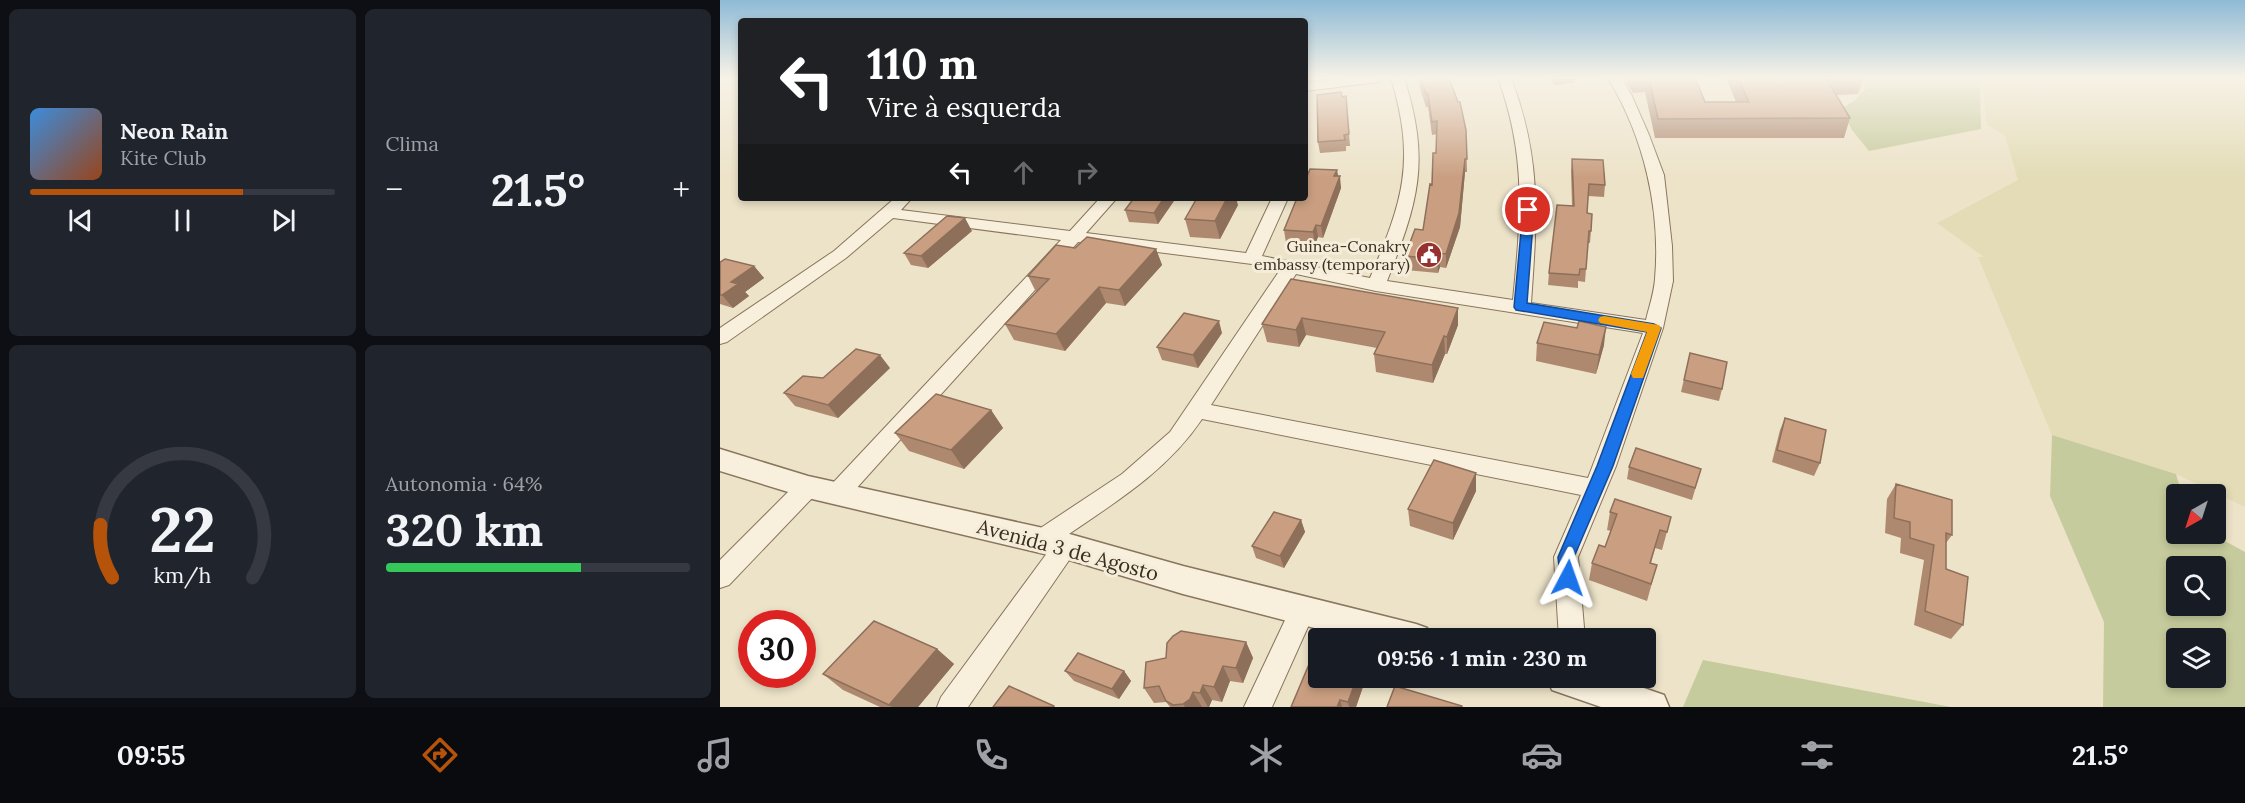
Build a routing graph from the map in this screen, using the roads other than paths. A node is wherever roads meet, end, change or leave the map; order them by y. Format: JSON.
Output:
{"nodes":[{"id":1,"x":1408,"y":111,"type":"edge"},
{"id":2,"x":1517,"y":111,"type":"edge"},
{"id":3,"x":1631,"y":111,"type":"edge"},
{"id":4,"x":901,"y":201,"type":"edge"},
{"id":5,"x":1106,"y":201,"type":"edge"},
{"id":6,"x":1279,"y":201,"type":"edge"},
{"id":7,"x":890,"y":213,"type":"junction"},
{"id":8,"x":1072,"y":238,"type":"junction"},
{"id":9,"x":1252,"y":259,"type":"junction"},
{"id":10,"x":1290,"y":269,"type":"junction"},
{"id":11,"x":1376,"y":285,"type":"junction"},
{"id":12,"x":1521,"y":307,"type":"junction"},
{"id":13,"x":1654,"y":328,"type":"junction"},
{"id":14,"x":720,"y":337,"type":"edge"},
{"id":15,"x":1196,"y":410,"type":"junction"},
{"id":16,"x":720,"y":460,"type":"edge"},
{"id":17,"x":808,"y":487,"type":"junction"},
{"id":18,"x":1595,"y":489,"type":"junction"},
{"id":19,"x":837,"y":494,"type":"junction"},
{"id":20,"x":1053,"y":543,"type":"junction"},
{"id":21,"x":720,"y":577,"type":"edge"},
{"id":22,"x":1303,"y":609,"type":"junction"},
{"id":23,"x":1375,"y":628,"type":"edge"},
{"id":24,"x":1571,"y":628,"type":"edge"},
{"id":25,"x":1597,"y":688,"type":"edge"},
{"id":26,"x":951,"y":707,"type":"edge"},
{"id":27,"x":1258,"y":707,"type":"edge"},
{"id":28,"x":1652,"y":707,"type":"edge"}],
"edges":[{"from":1,"to":11,"type":"street"},
{"from":2,"to":12,"type":"street"},
{"from":3,"to":13,"type":"street"},
{"from":4,"to":7,"type":"street"},
{"from":5,"to":8,"type":"street"},
{"from":6,"to":9,"type":"street"},
{"from":7,"to":8,"type":"street"},
{"from":7,"to":14,"type":"street"},
{"from":8,"to":9,"type":"street"},
{"from":8,"to":19,"type":"street"},
{"from":9,"to":10,"type":"street"},
{"from":10,"to":11,"type":"street"},
{"from":10,"to":15,"type":"street"},
{"from":11,"to":12,"type":"street"},
{"from":12,"to":13,"type":"street"},
{"from":13,"to":18,"type":"street"},
{"from":15,"to":18,"type":"street"},
{"from":15,"to":20,"type":"street"},
{"from":16,"to":17,"type":"street","name":"Avenida 3 de Agosto"},
{"from":17,"to":19,"type":"street","name":"Avenida 3 de Agosto"},
{"from":17,"to":21,"type":"street"},
{"from":18,"to":24,"type":"street"},
{"from":19,"to":20,"type":"street","name":"Avenida 3 de Agosto"},
{"from":20,"to":22,"type":"street","name":"Avenida 3 de Agosto"},
{"from":20,"to":26,"type":"street"},
{"from":22,"to":23,"type":"street","name":"Avenida 3 de Agosto"},
{"from":22,"to":27,"type":"street"},
{"from":25,"to":28,"type":"street"}]}
